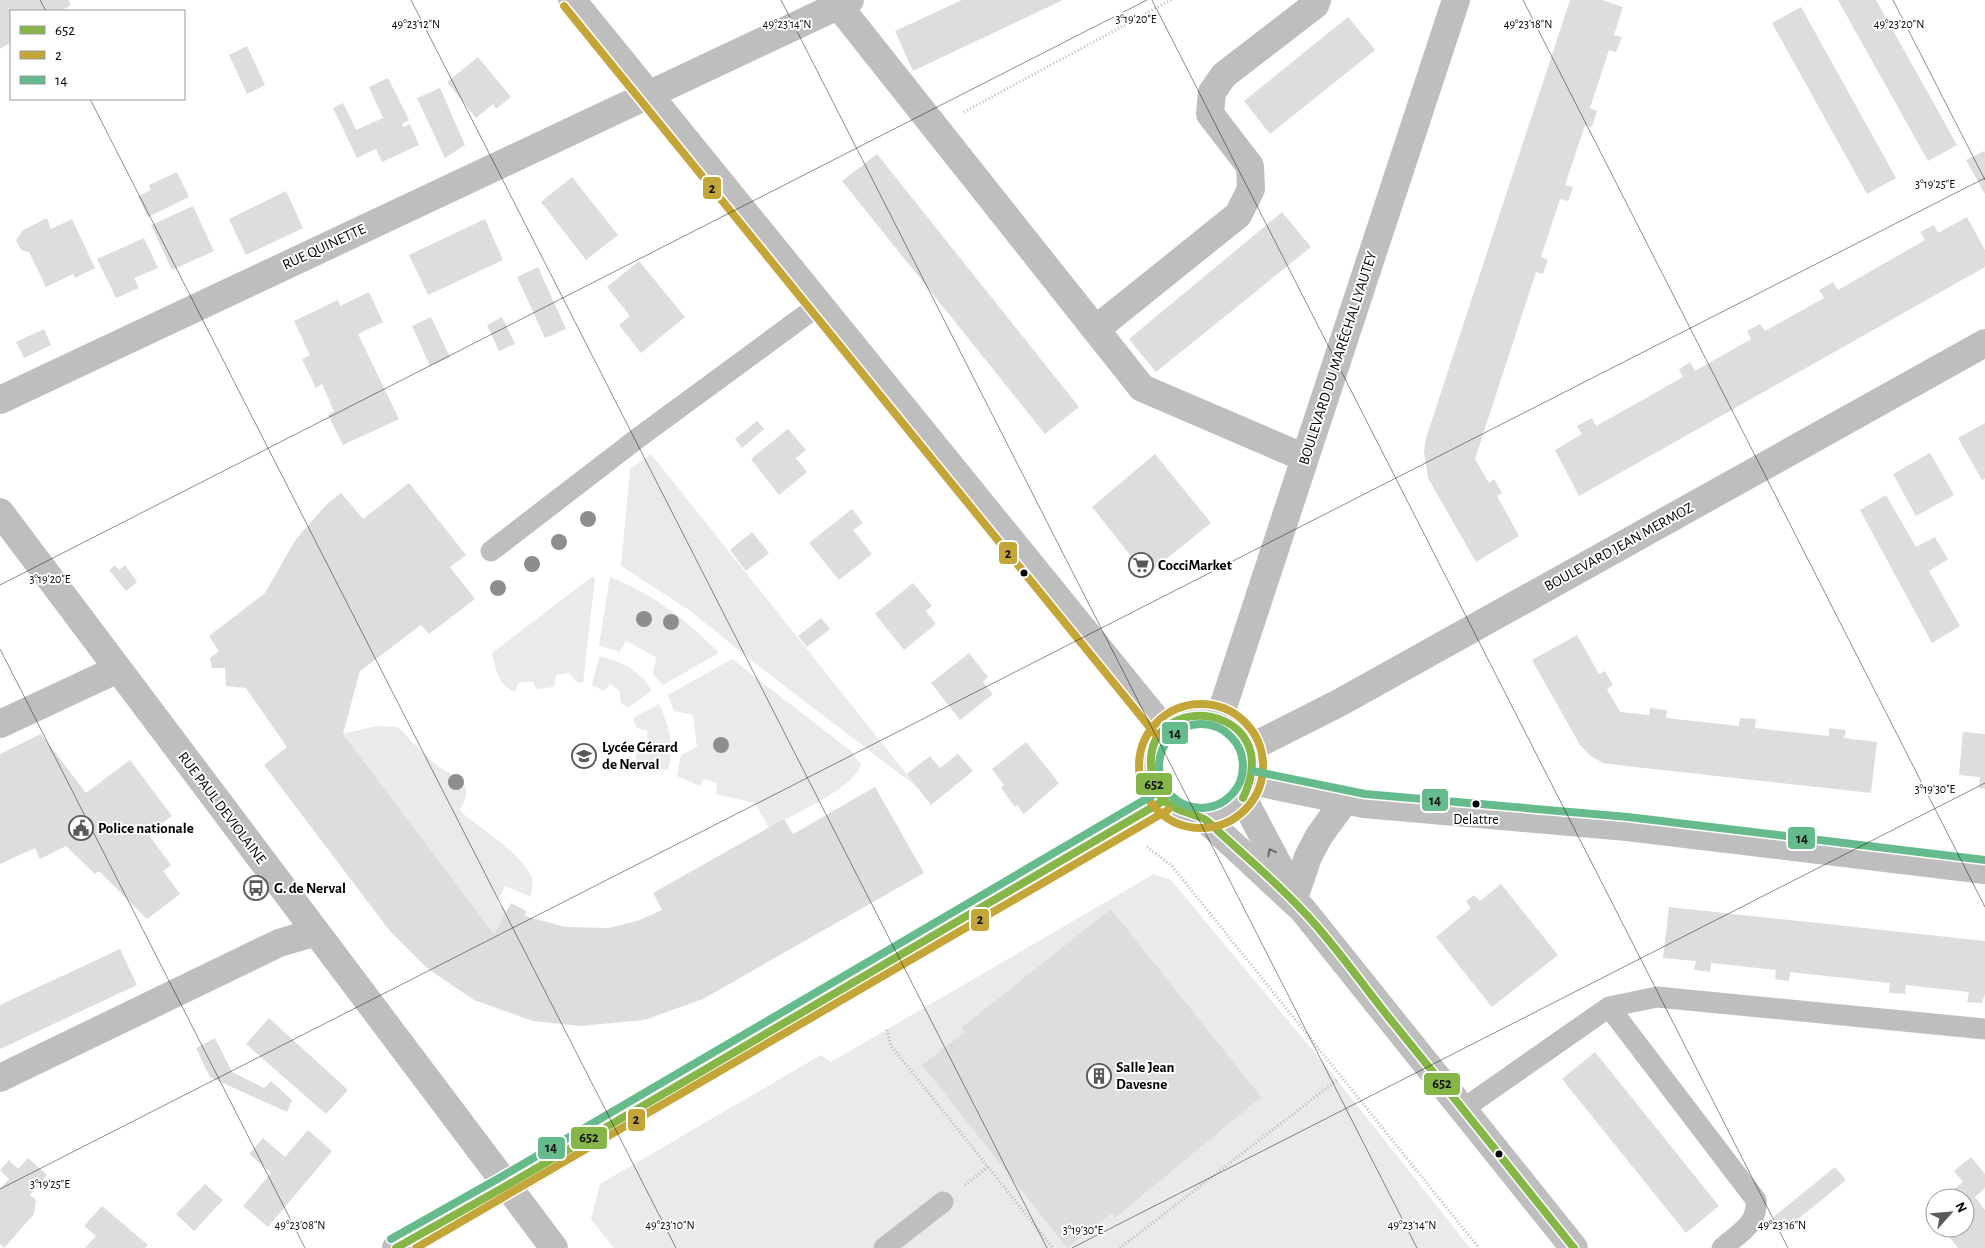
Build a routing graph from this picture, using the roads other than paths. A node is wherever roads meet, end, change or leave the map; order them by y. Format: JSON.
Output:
{"nodes":[{"id":1,"x":572,"y":0,"type":"edge"},
{"id":2,"x":1317,"y":0,"type":"edge"},
{"id":3,"x":1456,"y":0,"type":"edge"},
{"id":4,"x":844,"y":3,"type":"edge"},
{"id":5,"x":648,"y":93,"type":"junction"},
{"id":6,"x":819,"y":305,"type":"junction"},
{"id":7,"x":1096,"y":329,"type":"junction"},
{"id":8,"x":1985,"y":343,"type":"edge"},
{"id":9,"x":0,"y":400,"type":"edge"},
{"id":10,"x":1305,"y":458,"type":"junction"},
{"id":11,"x":0,"y":512,"type":"edge"},
{"id":12,"x":491,"y":551,"type":"dead end"},
{"id":13,"x":118,"y":669,"type":"junction"},
{"id":14,"x":1220,"y":716,"type":"junction"},
{"id":15,"x":0,"y":724,"type":"edge"},
{"id":16,"x":1164,"y":729,"type":"junction"},
{"id":17,"x":1250,"y":748,"type":"junction"},
{"id":18,"x":1247,"y":790,"type":"junction"},
{"id":19,"x":1345,"y":800,"type":"junction"},
{"id":20,"x":1163,"y":801,"type":"junction"},
{"id":21,"x":1204,"y":818,"type":"junction"},
{"id":22,"x":1985,"y":870,"type":"edge"},
{"id":23,"x":1299,"y":903,"type":"junction"},
{"id":24,"x":316,"y":932,"type":"junction"},
{"id":25,"x":1609,"y":1007,"type":"junction"},
{"id":26,"x":1985,"y":1029,"type":"edge"},
{"id":27,"x":0,"y":1078,"type":"edge"},
{"id":28,"x":1463,"y":1109,"type":"junction"},
{"id":29,"x":506,"y":1186,"type":"junction"},
{"id":30,"x":943,"y":1202,"type":"dead end"},
{"id":31,"x":396,"y":1248,"type":"edge"},
{"id":32,"x":554,"y":1248,"type":"edge"},
{"id":33,"x":884,"y":1248,"type":"edge"},
{"id":34,"x":1574,"y":1248,"type":"edge"},
{"id":35,"x":1722,"y":1248,"type":"edge"}],
"edges":[{"from":1,"to":5,"type":"street"},
{"from":2,"to":7,"type":"street"},
{"from":3,"to":10,"type":"street","name":"BOULEVARD DU MARÉCHAL LYAUTEY"},
{"from":4,"to":5,"type":"street","name":"RUE QUINETTE"},
{"from":4,"to":7,"type":"street"},
{"from":5,"to":6,"type":"street"},
{"from":5,"to":9,"type":"street","name":"RUE QUINETTE"},
{"from":6,"to":12,"type":"lane"},
{"from":6,"to":16,"type":"street"},
{"from":7,"to":10,"type":"street"},
{"from":8,"to":17,"type":"street","name":"BOULEVARD JEAN MERMOZ"},
{"from":10,"to":14,"type":"street","name":"BOULEVARD DU MARÉCHAL LYAUTEY"},
{"from":11,"to":13,"type":"street","name":"RUE PAUL DEVIOLAINE"},
{"from":13,"to":15,"type":"street"},
{"from":13,"to":24,"type":"street","name":"RUE PAUL DEVIOLAINE"},
{"from":14,"to":16,"type":"street"},
{"from":14,"to":17,"type":"street"},
{"from":16,"to":20,"type":"street"},
{"from":17,"to":18,"type":"street"},
{"from":18,"to":19,"type":"street"},
{"from":18,"to":21,"type":"street"},
{"from":23,"to":18,"type":"street","one_way":true},
{"from":19,"to":22,"type":"street"},
{"from":19,"to":23,"type":"street"},
{"from":20,"to":21,"type":"street"},
{"from":20,"to":29,"type":"street"},
{"from":21,"to":23,"type":"street"},
{"from":23,"to":28,"type":"street"},
{"from":24,"to":27,"type":"street"},
{"from":24,"to":29,"type":"street","name":"RUE PAUL DEVIOLAINE"},
{"from":25,"to":26,"type":"lane"},
{"from":25,"to":28,"type":"lane"},
{"from":25,"to":35,"type":"lane"},
{"from":28,"to":34,"type":"street"},
{"from":29,"to":31,"type":"street"},
{"from":29,"to":32,"type":"street","name":"RUE PAUL DEVIOLAINE"},
{"from":30,"to":33,"type":"lane"}]}
